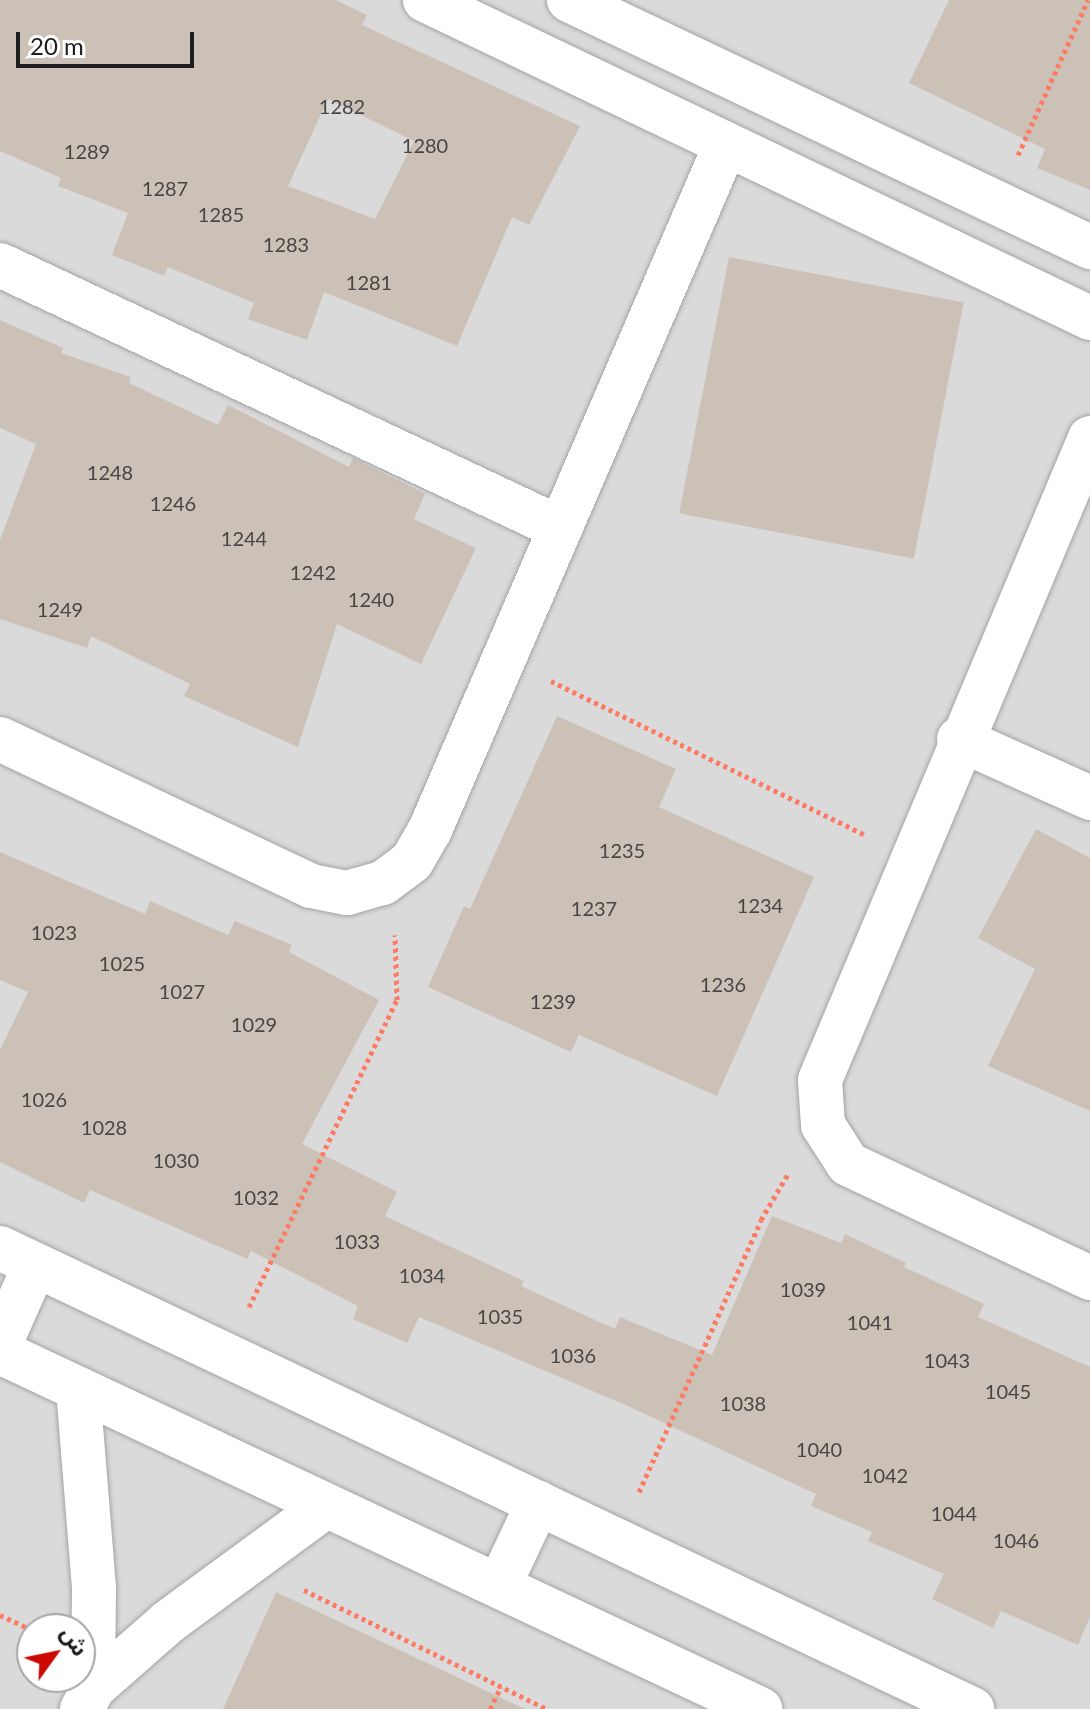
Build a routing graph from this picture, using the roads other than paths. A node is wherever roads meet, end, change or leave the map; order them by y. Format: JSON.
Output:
{"nodes":[{"id":1,"x":425,"y":0,"type":"edge"},
{"id":2,"x":569,"y":0,"type":"edge"},
{"id":3,"x":726,"y":144,"type":"junction"},
{"id":4,"x":1090,"y":247,"type":"edge"},
{"id":5,"x":0,"y":265,"type":"edge"},
{"id":6,"x":1090,"y":318,"type":"edge"},
{"id":7,"x":1090,"y":438,"type":"edge"},
{"id":8,"x":560,"y":528,"type":"junction"},
{"id":9,"x":0,"y":739,"type":"edge"},
{"id":10,"x":959,"y":739,"type":"junction"},
{"id":11,"x":1090,"y":798,"type":"edge"},
{"id":12,"x":18,"y":1256,"type":"edge"},
{"id":13,"x":1090,"y":1278,"type":"edge"},
{"id":14,"x":0,"y":1344,"type":"edge"},
{"id":15,"x":0,"y":1352,"type":"edge"},
{"id":16,"x":78,"y":1389,"type":"junction"},
{"id":17,"x":538,"y":1503,"type":"junction"},
{"id":18,"x":326,"y":1506,"type":"junction"},
{"id":19,"x":499,"y":1586,"type":"junction"},
{"id":20,"x":88,"y":1698,"type":"edge"},
{"id":21,"x":760,"y":1709,"type":"edge"},
{"id":22,"x":972,"y":1709,"type":"edge"}],
"edges":[{"from":1,"to":3,"type":"street"},
{"from":2,"to":4,"type":"street"},
{"from":3,"to":6,"type":"street"},
{"from":3,"to":8,"type":"street"},
{"from":5,"to":8,"type":"street"},
{"from":7,"to":10,"type":"street"},
{"from":8,"to":9,"type":"street"},
{"from":10,"to":11,"type":"street"},
{"from":10,"to":13,"type":"street"},
{"from":12,"to":14,"type":"street"},
{"from":12,"to":17,"type":"street"},
{"from":15,"to":16,"type":"street"},
{"from":16,"to":18,"type":"street"},
{"from":16,"to":20,"type":"street"},
{"from":17,"to":19,"type":"street"},
{"from":17,"to":22,"type":"street"},
{"from":18,"to":19,"type":"street"},
{"from":18,"to":20,"type":"street"},
{"from":19,"to":21,"type":"street"}]}
